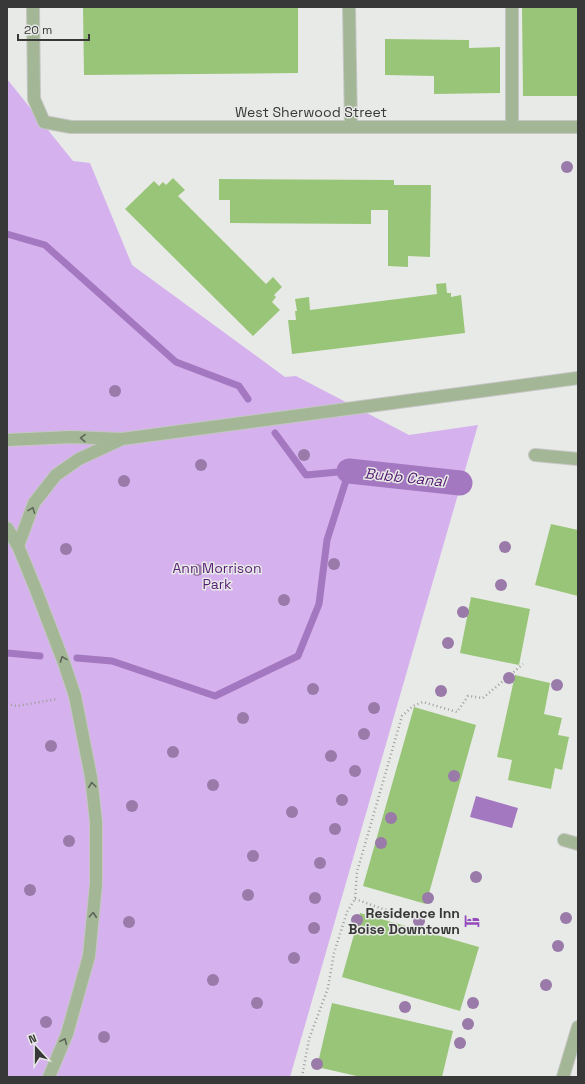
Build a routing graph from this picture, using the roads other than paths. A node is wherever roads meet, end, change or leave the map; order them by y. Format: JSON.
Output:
{"nodes":[{"id":1,"x":33,"y":7,"type":"edge"},
{"id":2,"x":349,"y":7,"type":"edge"},
{"id":3,"x":512,"y":7,"type":"edge"},
{"id":4,"x":351,"y":127,"type":"junction"},
{"id":5,"x":512,"y":127,"type":"junction"},
{"id":6,"x":578,"y":127,"type":"edge"},
{"id":7,"x":578,"y":378,"type":"edge"},
{"id":8,"x":122,"y":439,"type":"junction"},
{"id":9,"x":7,"y":440,"type":"edge"},
{"id":10,"x":535,"y":455,"type":"dead end"},
{"id":11,"x":578,"y":459,"type":"edge"},
{"id":12,"x":7,"y":528,"type":"edge"},
{"id":13,"x":18,"y":546,"type":"junction"},
{"id":14,"x":564,"y":840,"type":"dead end"},
{"id":15,"x":578,"y":844,"type":"edge"},
{"id":16,"x":578,"y":1027,"type":"edge"},
{"id":17,"x":49,"y":1077,"type":"edge"},
{"id":18,"x":563,"y":1077,"type":"edge"}],
"edges":[{"from":1,"to":4,"type":"street","name":"West Sherwood Street"},
{"from":2,"to":4,"type":"street"},
{"from":3,"to":5,"type":"street"},
{"from":4,"to":5,"type":"street","name":"West Sherwood Street"},
{"from":5,"to":6,"type":"street","name":"West Sherwood Street"},
{"from":7,"to":8,"type":"street"},
{"from":8,"to":9,"type":"street","one_way":true},
{"from":13,"to":8,"type":"street","one_way":true},
{"from":10,"to":11,"type":"street"},
{"from":12,"to":13,"type":"street"},
{"from":17,"to":13,"type":"street","one_way":true},
{"from":14,"to":15,"type":"street"},
{"from":16,"to":18,"type":"street"}]}
